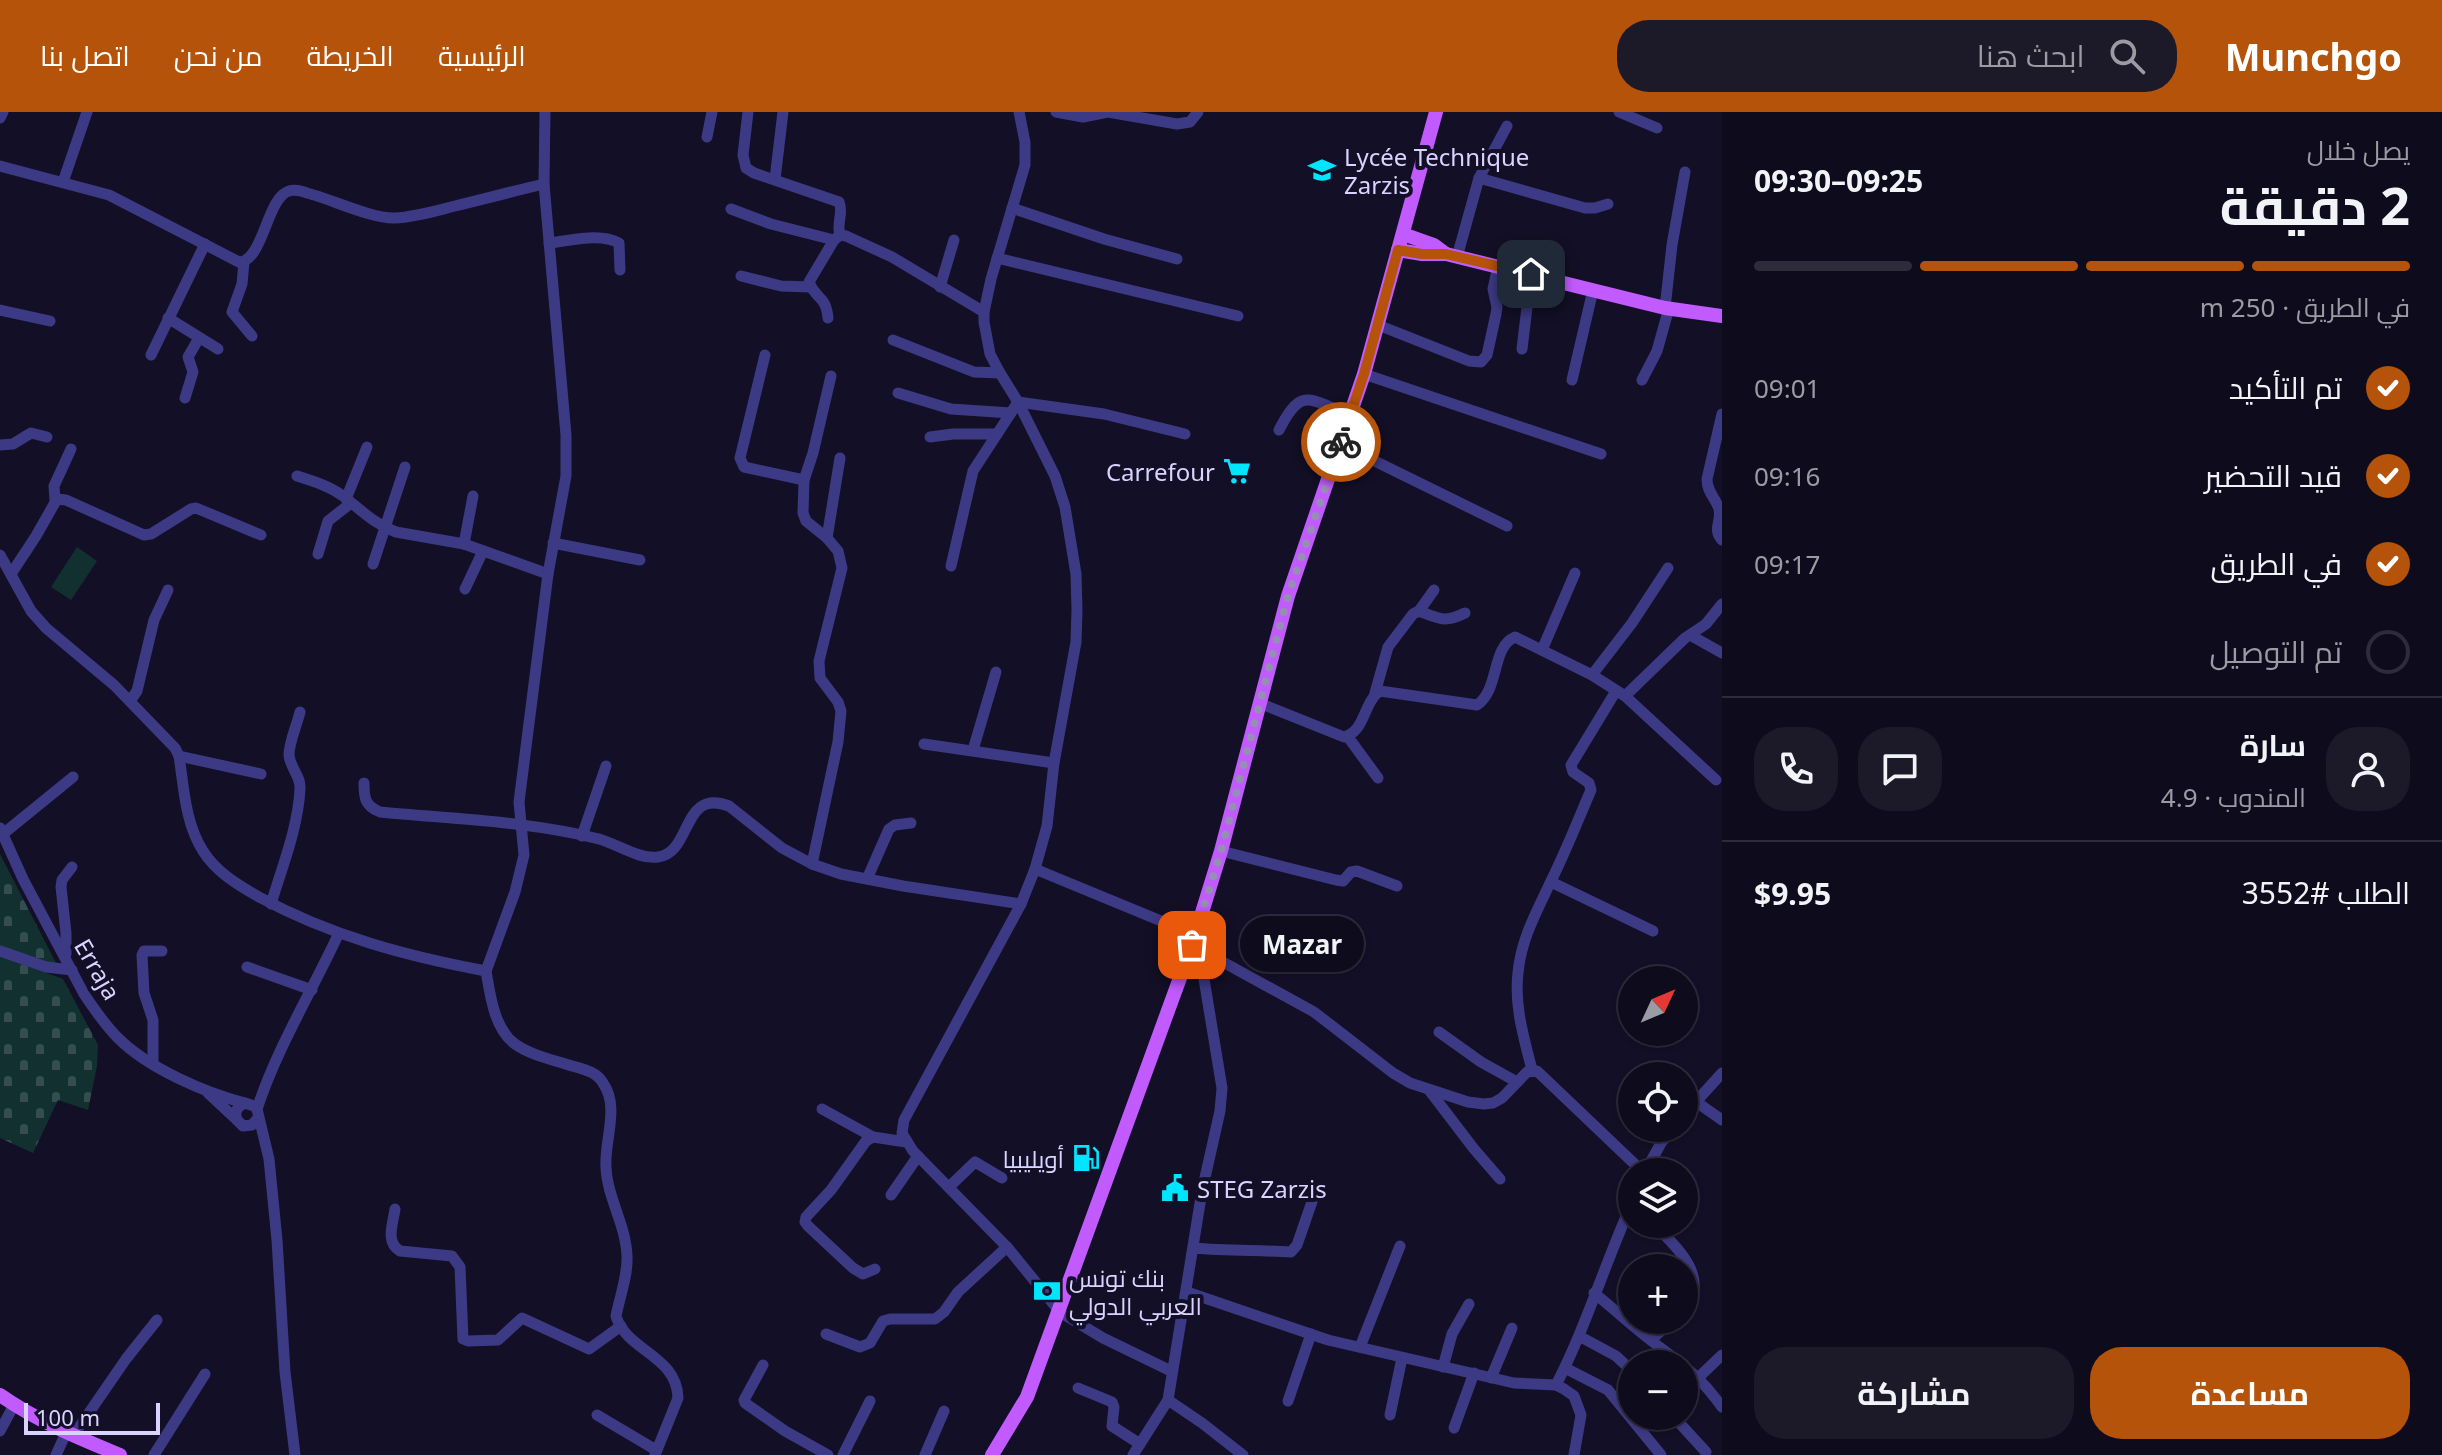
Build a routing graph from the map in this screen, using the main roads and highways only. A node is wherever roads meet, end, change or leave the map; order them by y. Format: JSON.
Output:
{"nodes":[{"id":1,"x":1436,"y":112,"type":"edge"},
{"id":2,"x":1403,"y":234,"type":"junction"},
{"id":3,"x":1398,"y":250,"type":"junction"},
{"id":4,"x":1452,"y":255,"type":"junction"},
{"id":5,"x":1722,"y":316,"type":"edge"},
{"id":6,"x":0,"y":1395,"type":"edge"},
{"id":7,"x":120,"y":1455,"type":"edge"},
{"id":8,"x":992,"y":1455,"type":"edge"}],
"edges":[{"from":1,"to":2,"type":"main road"},
{"from":2,"to":3,"type":"main road"},
{"from":2,"to":4,"type":"main road"},
{"from":3,"to":4,"type":"main road"},
{"from":3,"to":8,"type":"main road"},
{"from":4,"to":5,"type":"main road"},
{"from":6,"to":7,"type":"main road"}]}
